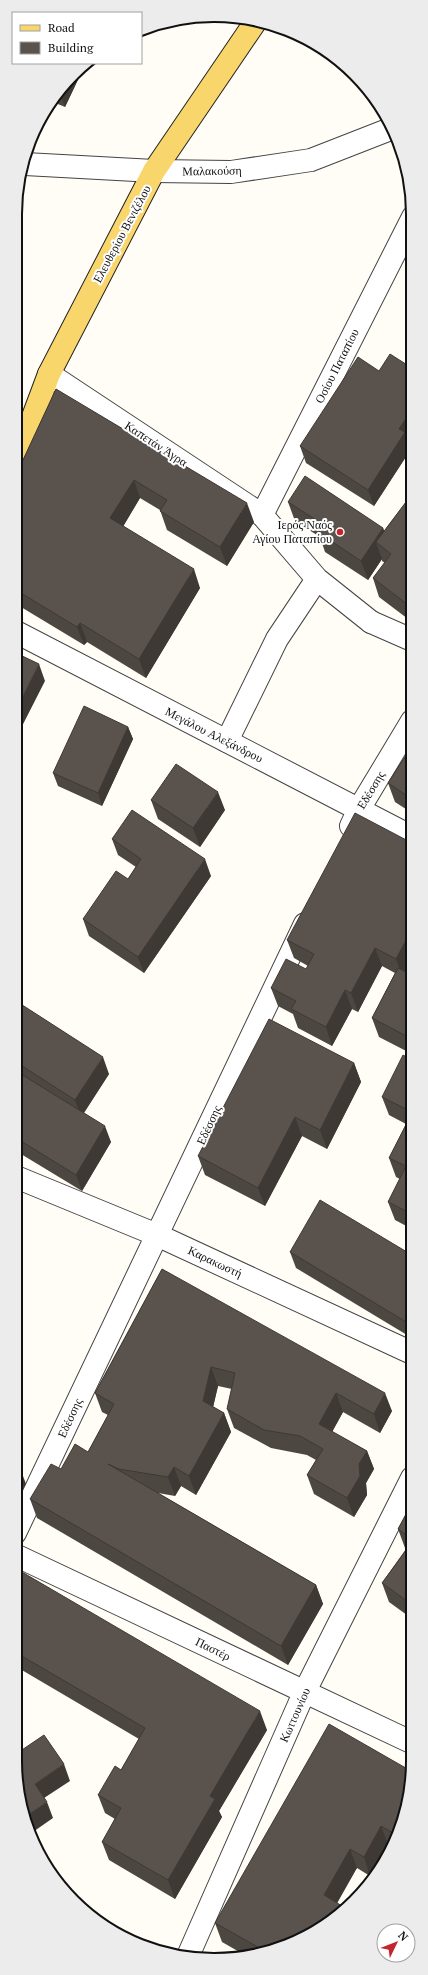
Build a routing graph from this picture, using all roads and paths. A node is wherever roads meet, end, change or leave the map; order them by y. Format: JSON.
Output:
{"nodes":[{"id":1,"x":253,"y":26,"type":"edge"},
{"id":2,"x":387,"y":130,"type":"edge"},
{"id":3,"x":29,"y":164,"type":"edge"},
{"id":4,"x":154,"y":171,"type":"junction"},
{"id":5,"x":406,"y":229,"type":"edge"},
{"id":6,"x":49,"y":374,"type":"junction"},
{"id":7,"x":22,"y":446,"type":"edge"},
{"id":8,"x":262,"y":515,"type":"junction"},
{"id":9,"x":317,"y":579,"type":"junction"},
{"id":10,"x":22,"y":635,"type":"edge"},
{"id":11,"x":406,"y":637,"type":"edge"},
{"id":12,"x":406,"y":732,"type":"edge"},
{"id":13,"x":227,"y":741,"type":"junction"},
{"id":14,"x":359,"y":810,"type":"junction"},
{"id":15,"x":406,"y":834,"type":"edge"},
{"id":16,"x":342,"y":846,"type":"edge"},
{"id":17,"x":315,"y":903,"type":"edge"},
{"id":18,"x":22,"y":1179,"type":"edge"},
{"id":19,"x":157,"y":1235,"type":"junction"},
{"id":20,"x":406,"y":1350,"type":"edge"},
{"id":21,"x":406,"y":1490,"type":"edge"},
{"id":22,"x":22,"y":1518,"type":"edge"},
{"id":23,"x":22,"y":1557,"type":"edge"},
{"id":24,"x":304,"y":1693,"type":"junction"},
{"id":25,"x":406,"y":1740,"type":"edge"},
{"id":26,"x":190,"y":1951,"type":"edge"}],
"edges":[{"from":1,"to":4,"type":"main road","name":"Ελευθερίου Βενιζέλου"},
{"from":2,"to":4,"type":"street","name":"Μαλακούση"},
{"from":3,"to":4,"type":"street","name":"Μαλακούση"},
{"from":4,"to":6,"type":"main road","name":"Ελευθερίου Βενιζέλου"},
{"from":5,"to":8,"type":"street","name":"Οσίου Παταπίου"},
{"from":6,"to":7,"type":"main road","name":"Ελευθερίου Βενιζέλου"},
{"from":6,"to":8,"type":"street","name":"Καπετάν Άγρα"},
{"from":8,"to":9,"type":"street","name":"Καπετάν Άγρα"},
{"from":9,"to":11,"type":"street","name":"Καπετάν Άγρα"},
{"from":9,"to":13,"type":"street"},
{"from":10,"to":13,"type":"street","name":"Μεγάλου Αλεξάνδρου"},
{"from":12,"to":14,"type":"street","name":"Εδέσσης"},
{"from":13,"to":14,"type":"street","name":"Μεγάλου Αλεξάνδρου"},
{"from":14,"to":15,"type":"street","name":"Μεγάλου Αλεξάνδρου"},
{"from":14,"to":16,"type":"street","name":"Εδέσσης"},
{"from":17,"to":19,"type":"street","name":"Εδέσσης"},
{"from":18,"to":19,"type":"street","name":"Καρακωστή"},
{"from":19,"to":20,"type":"street","name":"Καρακωστή"},
{"from":19,"to":22,"type":"street","name":"Εδέσσης"},
{"from":21,"to":24,"type":"street","name":"Κωττουνίου"},
{"from":23,"to":24,"type":"street","name":"Παστέρ"},
{"from":24,"to":25,"type":"street","name":"Παστέρ"},
{"from":24,"to":26,"type":"street","name":"Κωττουνίου"}]}
